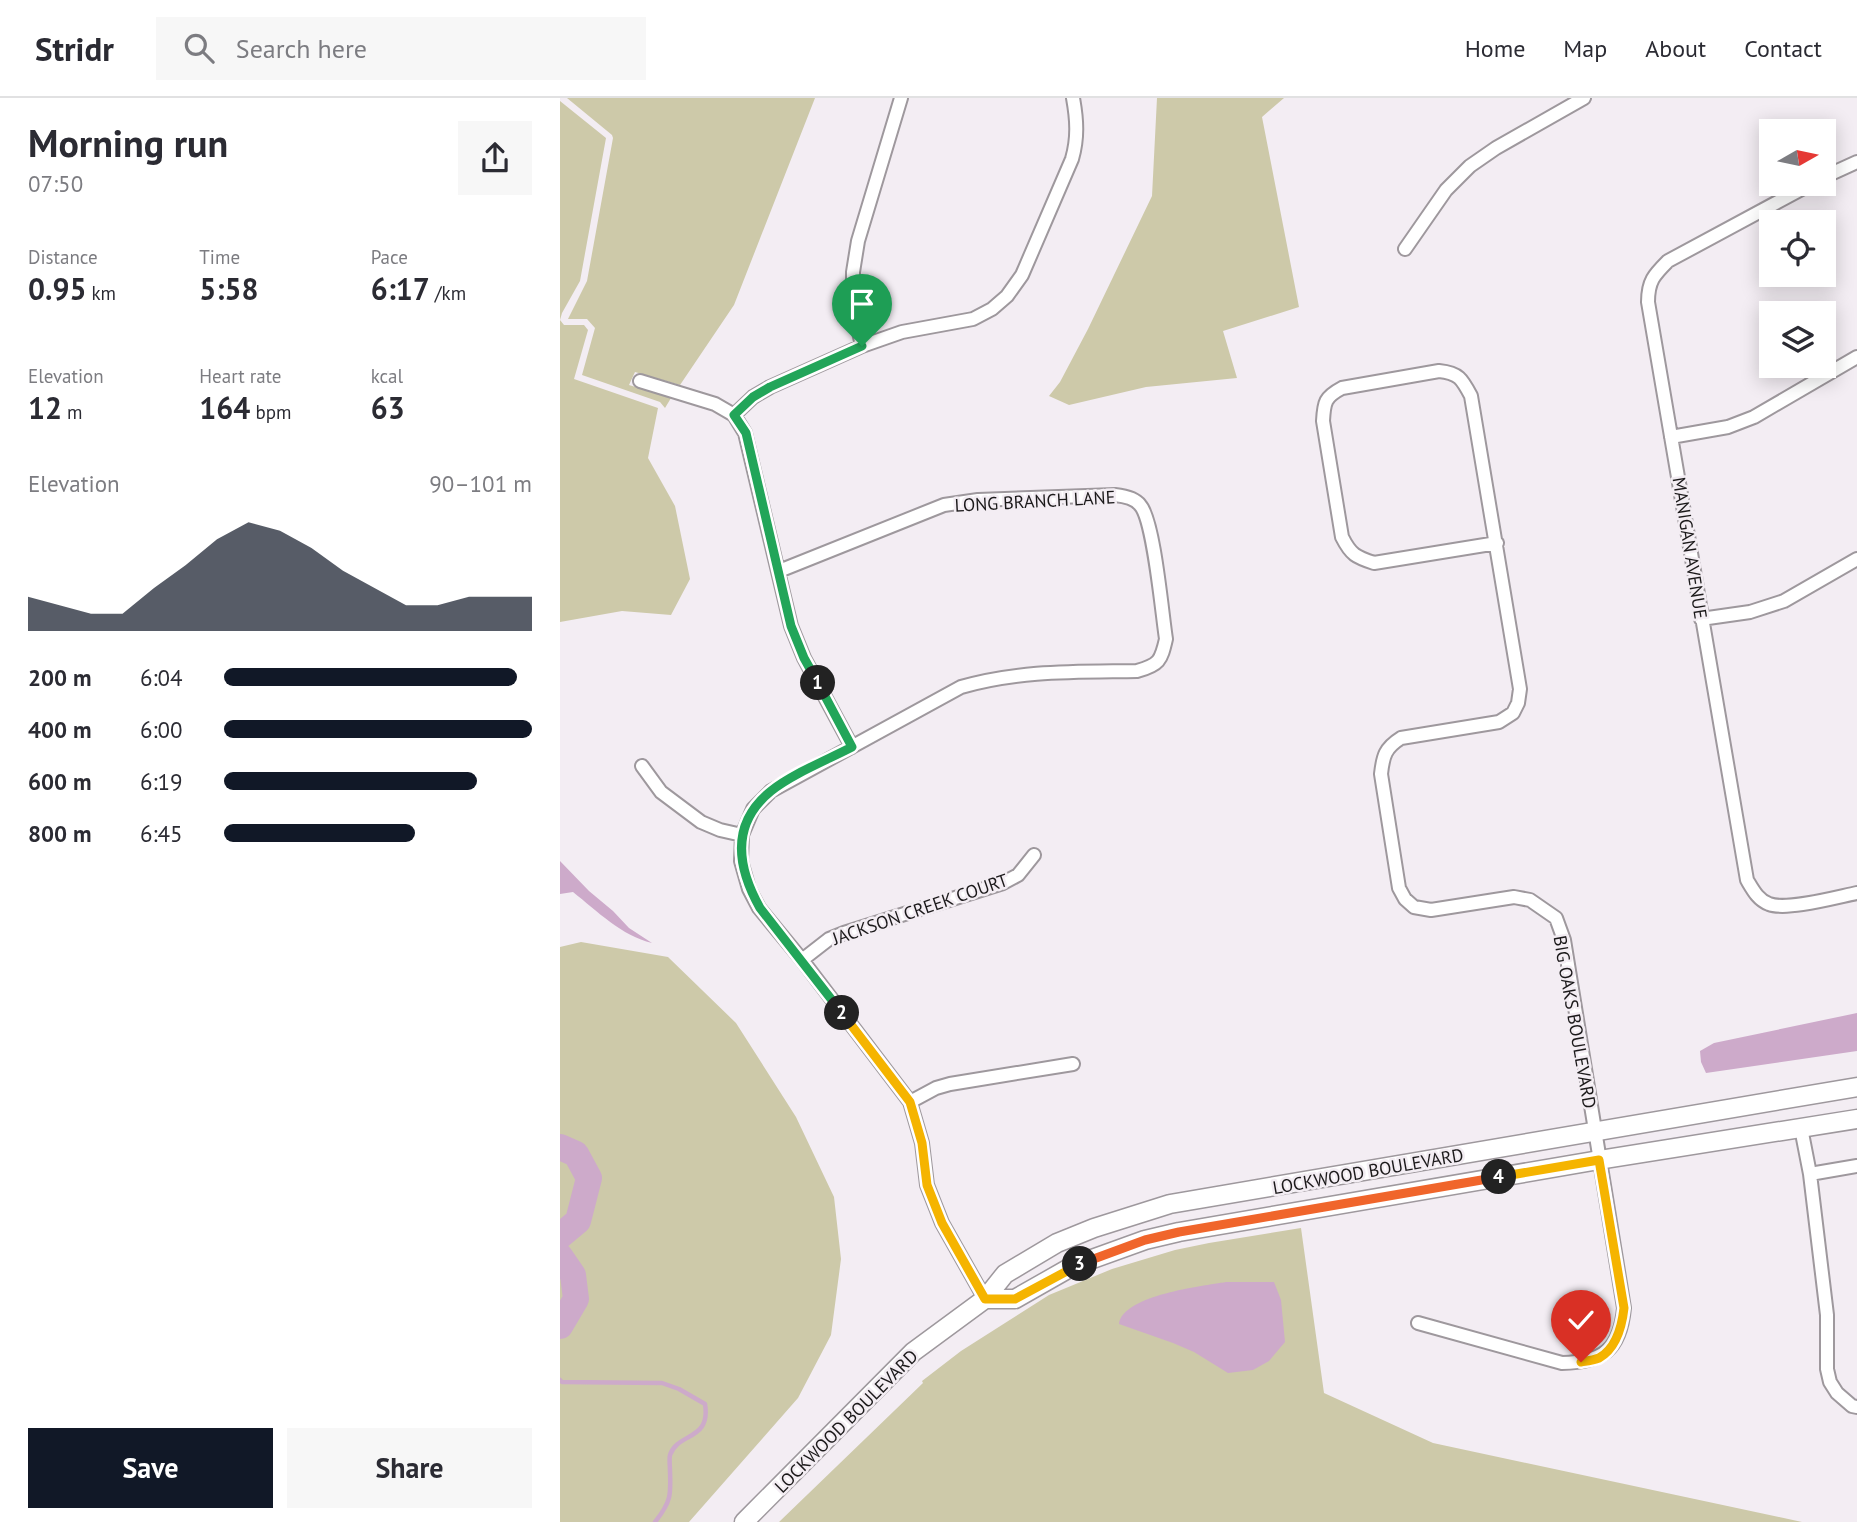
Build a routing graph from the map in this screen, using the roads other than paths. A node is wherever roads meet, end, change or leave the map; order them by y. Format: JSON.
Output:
{"nodes":[{"id":1,"x":901,"y":98,"type":"edge"},
{"id":2,"x":1073,"y":98,"type":"edge"},
{"id":3,"x":1584,"y":98,"type":"edge"},
{"id":4,"x":1857,"y":162,"type":"edge"},
{"id":5,"x":1836,"y":172,"type":"edge"},
{"id":6,"x":1789,"y":196,"type":"edge"},
{"id":7,"x":1405,"y":249,"type":"dead end"},
{"id":8,"x":862,"y":346,"type":"junction"},
{"id":9,"x":1857,"y":357,"type":"edge"},
{"id":10,"x":640,"y":381,"type":"dead end"},
{"id":11,"x":734,"y":415,"type":"junction"},
{"id":12,"x":1671,"y":437,"type":"junction"},
{"id":13,"x":1496,"y":543,"type":"junction"},
{"id":14,"x":1857,"y":559,"type":"edge"},
{"id":15,"x":779,"y":571,"type":"junction"},
{"id":16,"x":1701,"y":619,"type":"junction"},
{"id":17,"x":852,"y":747,"type":"junction"},
{"id":18,"x":642,"y":765,"type":"dead end"},
{"id":19,"x":742,"y":835,"type":"junction"},
{"id":20,"x":1034,"y":855,"type":"dead end"},
{"id":21,"x":1857,"y":893,"type":"edge"},
{"id":22,"x":802,"y":960,"type":"junction"},
{"id":23,"x":1073,"y":1064,"type":"dead end"},
{"id":24,"x":1857,"y":1087,"type":"edge"},
{"id":25,"x":910,"y":1102,"type":"junction"},
{"id":26,"x":1857,"y":1119,"type":"edge"},
{"id":27,"x":1801,"y":1128,"type":"junction"},
{"id":28,"x":1594,"y":1132,"type":"junction"},
{"id":29,"x":1599,"y":1160,"type":"junction"},
{"id":30,"x":1857,"y":1166,"type":"edge"},
{"id":31,"x":1810,"y":1174,"type":"junction"},
{"id":32,"x":985,"y":1299,"type":"junction"},
{"id":33,"x":1418,"y":1323,"type":"dead end"},
{"id":34,"x":1857,"y":1407,"type":"edge"},
{"id":35,"x":744,"y":1522,"type":"edge"}],
"edges":[{"from":1,"to":8,"type":"street"},
{"from":2,"to":8,"type":"street"},
{"from":3,"to":7,"type":"street"},
{"from":4,"to":5,"type":"street"},
{"from":6,"to":12,"type":"street","name":"MANIGAN AVENUE"},
{"from":8,"to":11,"type":"street"},
{"from":9,"to":12,"type":"street"},
{"from":10,"to":11,"type":"street"},
{"from":11,"to":15,"type":"street"},
{"from":12,"to":16,"type":"street","name":"MANIGAN AVENUE"},
{"from":13,"to":13,"type":"street","name":"BIG OAKS BOULEVARD"},
{"from":13,"to":28,"type":"street","name":"BIG OAKS BOULEVARD"},
{"from":14,"to":16,"type":"street"},
{"from":15,"to":17,"type":"street"},
{"from":15,"to":17,"type":"street","name":"LONG BRANCH LANE"},
{"from":16,"to":21,"type":"street","name":"MANIGAN AVENUE"},
{"from":17,"to":19,"type":"street","name":"LONG BRANCH LANE"},
{"from":18,"to":19,"type":"street"},
{"from":19,"to":22,"type":"street","name":"LONG BRANCH LANE"},
{"from":20,"to":22,"type":"street","name":"JACKSON CREEK COURT"},
{"from":22,"to":25,"type":"street","name":"LONG BRANCH LANE"},
{"from":23,"to":25,"type":"street"},
{"from":24,"to":28,"type":"main road","name":"LOCKWOOD BOULEVARD"},
{"from":25,"to":32,"type":"street","name":"LONG BRANCH LANE"},
{"from":26,"to":27,"type":"main road","name":"LOCKWOOD BOULEVARD"},
{"from":27,"to":29,"type":"main road","name":"LOCKWOOD BOULEVARD"},
{"from":27,"to":31,"type":"street"},
{"from":28,"to":29,"type":"street","name":"BIG OAKS BOULEVARD"},
{"from":28,"to":32,"type":"main road","name":"LOCKWOOD BOULEVARD"},
{"from":29,"to":32,"type":"main road","name":"LOCKWOOD BOULEVARD"},
{"from":29,"to":33,"type":"street","name":"BIG OAKS BOULEVARD"},
{"from":30,"to":31,"type":"street"},
{"from":31,"to":34,"type":"street"},
{"from":32,"to":35,"type":"main road","name":"LOCKWOOD BOULEVARD"}]}
